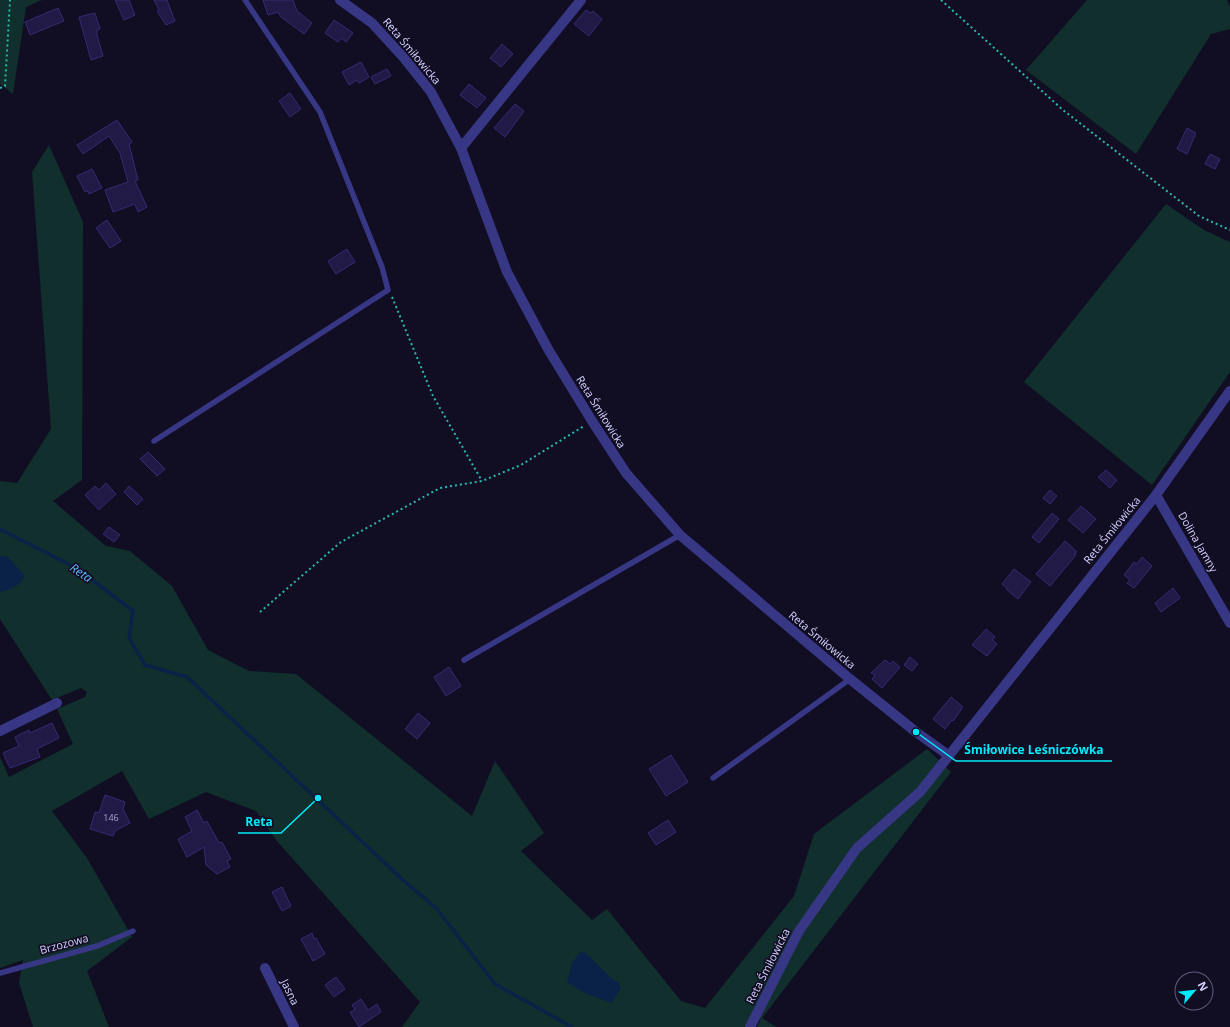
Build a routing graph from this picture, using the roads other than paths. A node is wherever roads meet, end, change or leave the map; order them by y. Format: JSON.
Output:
{"nodes":[{"id":1,"x":245,"y":0,"type":"edge"},
{"id":2,"x":340,"y":0,"type":"edge"},
{"id":3,"x":581,"y":0,"type":"edge"},
{"id":4,"x":461,"y":148,"type":"junction"},
{"id":5,"x":1230,"y":391,"type":"edge"},
{"id":6,"x":154,"y":441,"type":"dead end"},
{"id":7,"x":1156,"y":495,"type":"junction"},
{"id":8,"x":680,"y":535,"type":"junction"},
{"id":9,"x":1230,"y":623,"type":"edge"},
{"id":10,"x":464,"y":660,"type":"dead end"},
{"id":11,"x":850,"y":679,"type":"junction"},
{"id":12,"x":57,"y":703,"type":"dead end"},
{"id":13,"x":0,"y":730,"type":"edge"},
{"id":14,"x":948,"y":755,"type":"junction"},
{"id":15,"x":713,"y":778,"type":"dead end"},
{"id":16,"x":133,"y":931,"type":"dead end"},
{"id":17,"x":265,"y":968,"type":"dead end"},
{"id":18,"x":0,"y":974,"type":"edge"},
{"id":19,"x":294,"y":1027,"type":"edge"},
{"id":20,"x":750,"y":1027,"type":"edge"}],
"edges":[{"from":1,"to":6,"type":"lane"},
{"from":2,"to":4,"type":"street","name":"Reta Śmiłowicka"},
{"from":3,"to":4,"type":"street"},
{"from":4,"to":8,"type":"street","name":"Reta Śmiłowicka"},
{"from":5,"to":7,"type":"street","name":"Reta Śmiłowicka"},
{"from":7,"to":9,"type":"street","name":"Dolina Jamny"},
{"from":7,"to":14,"type":"street","name":"Reta Śmiłowicka"},
{"from":8,"to":10,"type":"lane"},
{"from":8,"to":11,"type":"street","name":"Reta Śmiłowicka"},
{"from":11,"to":14,"type":"street","name":"Reta Śmiłowicka"},
{"from":11,"to":15,"type":"lane"},
{"from":12,"to":13,"type":"street"},
{"from":14,"to":20,"type":"street","name":"Reta Śmiłowicka"},
{"from":16,"to":18,"type":"lane","name":"Brzozowa"},
{"from":17,"to":19,"type":"street","name":"Jasna"}]}
